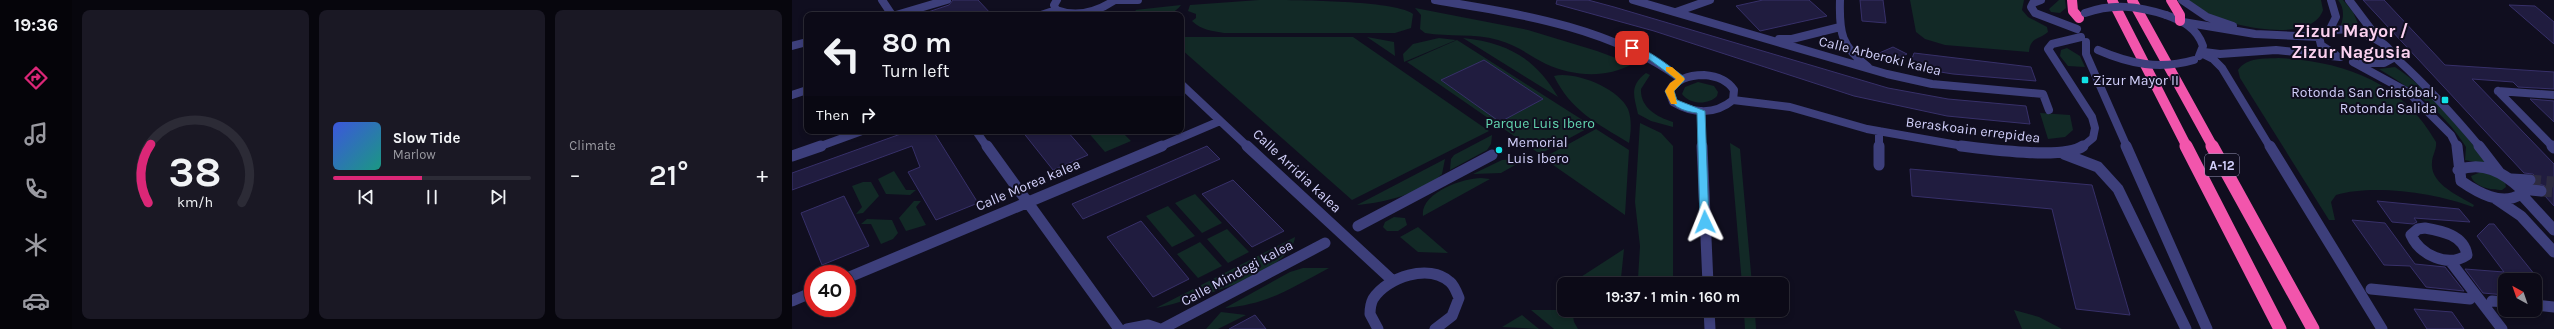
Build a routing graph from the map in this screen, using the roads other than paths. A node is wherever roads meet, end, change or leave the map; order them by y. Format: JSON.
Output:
{"nodes":[{"id":1,"x":882,"y":0,"type":"edge"},
{"id":2,"x":947,"y":0,"type":"edge"},
{"id":3,"x":1057,"y":0,"type":"edge"},
{"id":4,"x":1115,"y":0,"type":"edge"},
{"id":5,"x":1138,"y":0,"type":"edge"},
{"id":6,"x":1435,"y":0,"type":"edge"},
{"id":7,"x":1633,"y":0,"type":"edge"},
{"id":8,"x":1710,"y":0,"type":"edge"},
{"id":9,"x":1840,"y":0,"type":"edge"},
{"id":10,"x":2041,"y":0,"type":"edge"},
{"id":11,"x":2072,"y":0,"type":"edge"},
{"id":12,"x":2112,"y":0,"type":"edge"},
{"id":13,"x":2132,"y":0,"type":"edge"},
{"id":14,"x":2171,"y":0,"type":"edge"},
{"id":15,"x":2182,"y":0,"type":"edge"},
{"id":16,"x":2331,"y":0,"type":"edge"},
{"id":17,"x":2349,"y":0,"type":"edge"},
{"id":18,"x":1100,"y":9,"type":"junction"},
{"id":19,"x":1056,"y":10,"type":"junction"},
{"id":20,"x":890,"y":12,"type":"edge"},
{"id":21,"x":906,"y":12,"type":"edge"},
{"id":22,"x":1050,"y":12,"type":"edge"},
{"id":23,"x":1062,"y":12,"type":"edge"},
{"id":24,"x":1081,"y":12,"type":"edge"},
{"id":25,"x":1104,"y":12,"type":"edge"},
{"id":26,"x":1676,"y":12,"type":"junction"},
{"id":27,"x":2082,"y":15,"type":"junction"},
{"id":28,"x":2044,"y":17,"type":"junction"},
{"id":29,"x":2181,"y":22,"type":"junction"},
{"id":30,"x":1840,"y":27,"type":"junction"},
{"id":31,"x":2329,"y":31,"type":"junction"},
{"id":32,"x":2274,"y":35,"type":"junction"},
{"id":33,"x":2082,"y":36,"type":"junction"},
{"id":34,"x":2319,"y":37,"type":"junction"},
{"id":35,"x":1767,"y":39,"type":"junction"},
{"id":36,"x":2379,"y":40,"type":"junction"},
{"id":37,"x":804,"y":43,"type":"edge"},
{"id":38,"x":792,"y":46,"type":"edge"},
{"id":39,"x":2241,"y":51,"type":"junction"},
{"id":40,"x":2202,"y":52,"type":"junction"},
{"id":41,"x":2340,"y":57,"type":"junction"},
{"id":42,"x":2395,"y":57,"type":"junction"},
{"id":43,"x":2353,"y":62,"type":"junction"},
{"id":44,"x":2222,"y":68,"type":"junction"},
{"id":45,"x":1875,"y":71,"type":"junction"},
{"id":46,"x":1681,"y":79,"type":"junction"},
{"id":47,"x":1184,"y":87,"type":"edge"},
{"id":48,"x":804,"y":91,"type":"edge"},
{"id":49,"x":792,"y":95,"type":"edge"},
{"id":50,"x":2554,"y":95,"type":"edge"},
{"id":51,"x":1733,"y":100,"type":"junction"},
{"id":52,"x":2049,"y":110,"type":"dead end"},
{"id":53,"x":1701,"y":111,"type":"junction"},
{"id":54,"x":1220,"y":121,"type":"junction"},
{"id":55,"x":1879,"y":131,"type":"junction"},
{"id":56,"x":854,"y":134,"type":"edge"},
{"id":57,"x":978,"y":134,"type":"edge"},
{"id":58,"x":2554,"y":148,"type":"edge"},
{"id":59,"x":2060,"y":153,"type":"junction"},
{"id":60,"x":1492,"y":155,"type":"dead end"},
{"id":61,"x":792,"y":156,"type":"edge"},
{"id":62,"x":1879,"y":165,"type":"dead end"},
{"id":63,"x":2458,"y":170,"type":"junction"},
{"id":64,"x":2499,"y":172,"type":"junction"},
{"id":65,"x":2511,"y":179,"type":"junction"},
{"id":66,"x":2530,"y":180,"type":"tunnel mouth"},
{"id":67,"x":2541,"y":191,"type":"tunnel mouth"},
{"id":68,"x":2521,"y":192,"type":"junction"},
{"id":69,"x":2492,"y":197,"type":"junction"},
{"id":70,"x":1028,"y":202,"type":"junction"},
{"id":71,"x":1358,"y":226,"type":"dead end"},
{"id":72,"x":2554,"y":230,"type":"edge"},
{"id":73,"x":1326,"y":243,"type":"dead end"},
{"id":74,"x":2554,"y":252,"type":"edge"},
{"id":75,"x":2450,"y":261,"type":"dead end"},
{"id":76,"x":856,"y":274,"type":"edge"},
{"id":77,"x":1708,"y":277,"type":"edge"},
{"id":78,"x":1393,"y":281,"type":"junction"},
{"id":79,"x":2371,"y":289,"type":"dead end"},
{"id":80,"x":804,"y":296,"type":"edge"},
{"id":81,"x":2470,"y":299,"type":"dead end"},
{"id":82,"x":792,"y":301,"type":"edge"},
{"id":83,"x":2492,"y":301,"type":"dead end"},
{"id":84,"x":2498,"y":301,"type":"edge"},
{"id":85,"x":2542,"y":306,"type":"edge"},
{"id":86,"x":2554,"y":307,"type":"edge"},
{"id":87,"x":1709,"y":317,"type":"edge"},
{"id":88,"x":1439,"y":328,"type":"edge"},
{"id":89,"x":1119,"y":329,"type":"edge"},
{"id":90,"x":1126,"y":329,"type":"edge"},
{"id":91,"x":1161,"y":329,"type":"edge"},
{"id":92,"x":1378,"y":329,"type":"edge"},
{"id":93,"x":1710,"y":329,"type":"edge"},
{"id":94,"x":2186,"y":329,"type":"edge"},
{"id":95,"x":2206,"y":329,"type":"edge"},
{"id":96,"x":2280,"y":329,"type":"edge"},
{"id":97,"x":2314,"y":329,"type":"edge"},
{"id":98,"x":2382,"y":329,"type":"edge"},
{"id":99,"x":2502,"y":329,"type":"edge"}],
"edges":[{"from":1,"to":20,"type":"street"},
{"from":2,"to":21,"type":"street"},
{"from":3,"to":19,"type":"street"},
{"from":4,"to":5,"type":"street"},
{"from":4,"to":18,"type":"street"},
{"from":6,"to":46,"type":"street"},
{"from":7,"to":26,"type":"street","name":"Calle Arberoki kalea"},
{"from":8,"to":26,"type":"street"},
{"from":9,"to":30,"type":"street"},
{"from":10,"to":28,"type":"street"},
{"from":11,"to":27,"type":"highway"},
{"from":12,"to":96,"type":"highway","number":"A-12"},
{"from":13,"to":97,"type":"highway","number":"A-12"},
{"from":14,"to":29,"type":"highway"},
{"from":15,"to":32,"type":"street"},
{"from":16,"to":31,"type":"street"},
{"from":17,"to":36,"type":"street"},
{"from":18,"to":24,"type":"street"},
{"from":18,"to":25,"type":"street"},
{"from":19,"to":22,"type":"street"},
{"from":19,"to":23,"type":"street"},
{"from":26,"to":35,"type":"street","name":"Calle Arberoki kalea"},
{"from":27,"to":28,"type":"street"},
{"from":27,"to":29,"type":"street","bridge":true},
{"from":27,"to":33,"type":"street"},
{"from":28,"to":33,"type":"street"},
{"from":29,"to":32,"type":"street"},
{"from":29,"to":40,"type":"street"},
{"from":30,"to":35,"type":"street","name":"Calle Arberoki kalea"},
{"from":30,"to":45,"type":"street"},
{"from":31,"to":34,"type":"street"},
{"from":31,"to":36,"type":"street"},
{"from":32,"to":34,"type":"street"},
{"from":33,"to":40,"type":"street","bridge":true},
{"from":33,"to":59,"type":"street","name":"Beraskoain errepidea"},
{"from":33,"to":95,"type":"street"},
{"from":34,"to":41,"type":"street"},
{"from":35,"to":45,"type":"street","name":"Calle Arberoki kalea"},
{"from":36,"to":42,"type":"street"},
{"from":37,"to":38,"type":"street"},
{"from":39,"to":40,"type":"street"},
{"from":39,"to":41,"type":"street"},
{"from":39,"to":44,"type":"street"},
{"from":40,"to":44,"type":"street"},
{"from":41,"to":43,"type":"street"},
{"from":42,"to":43,"type":"street"},
{"from":42,"to":64,"type":"street"},
{"from":43,"to":63,"type":"street"},
{"from":44,"to":98,"type":"street"},
{"from":45,"to":52,"type":"street","name":"Calle Arberoki kalea"},
{"from":46,"to":51,"type":"street"},
{"from":46,"to":53,"type":"street"},
{"from":47,"to":54,"type":"street","name":"Calle Arridia kalea"},
{"from":48,"to":49,"type":"street"},
{"from":50,"to":58,"type":"street"},
{"from":51,"to":53,"type":"street"},
{"from":51,"to":55,"type":"street","name":"Beraskoain errepidea"},
{"from":53,"to":77,"type":"street"},
{"from":54,"to":70,"type":"street","name":"Calle Morea kalea"},
{"from":54,"to":78,"type":"street","name":"Calle Arridia kalea"},
{"from":55,"to":59,"type":"street","name":"Beraskoain errepidea"},
{"from":55,"to":62,"type":"street"},
{"from":56,"to":61,"type":"street"},
{"from":57,"to":70,"type":"street"},
{"from":59,"to":94,"type":"street"},
{"from":60,"to":71,"type":"street"},
{"from":63,"to":64,"type":"street"},
{"from":63,"to":69,"type":"street"},
{"from":64,"to":65,"type":"street"},
{"from":65,"to":66,"type":"street"},
{"from":65,"to":68,"type":"street"},
{"from":67,"to":68,"type":"street"},
{"from":68,"to":69,"type":"street"},
{"from":68,"to":72,"type":"street"},
{"from":69,"to":74,"type":"street"},
{"from":70,"to":76,"type":"street","name":"Calle Morea kalea"},
{"from":70,"to":89,"type":"street"},
{"from":73,"to":91,"type":"street","name":"Calle Mindegi kalea"},
{"from":75,"to":99,"type":"street"},
{"from":78,"to":88,"type":"street"},
{"from":78,"to":92,"type":"street"},
{"from":79,"to":81,"type":"street"},
{"from":80,"to":82,"type":"street"},
{"from":83,"to":84,"type":"street"},
{"from":85,"to":86,"type":"street"},
{"from":87,"to":93,"type":"street"},
{"from":90,"to":91,"type":"street"}]}
